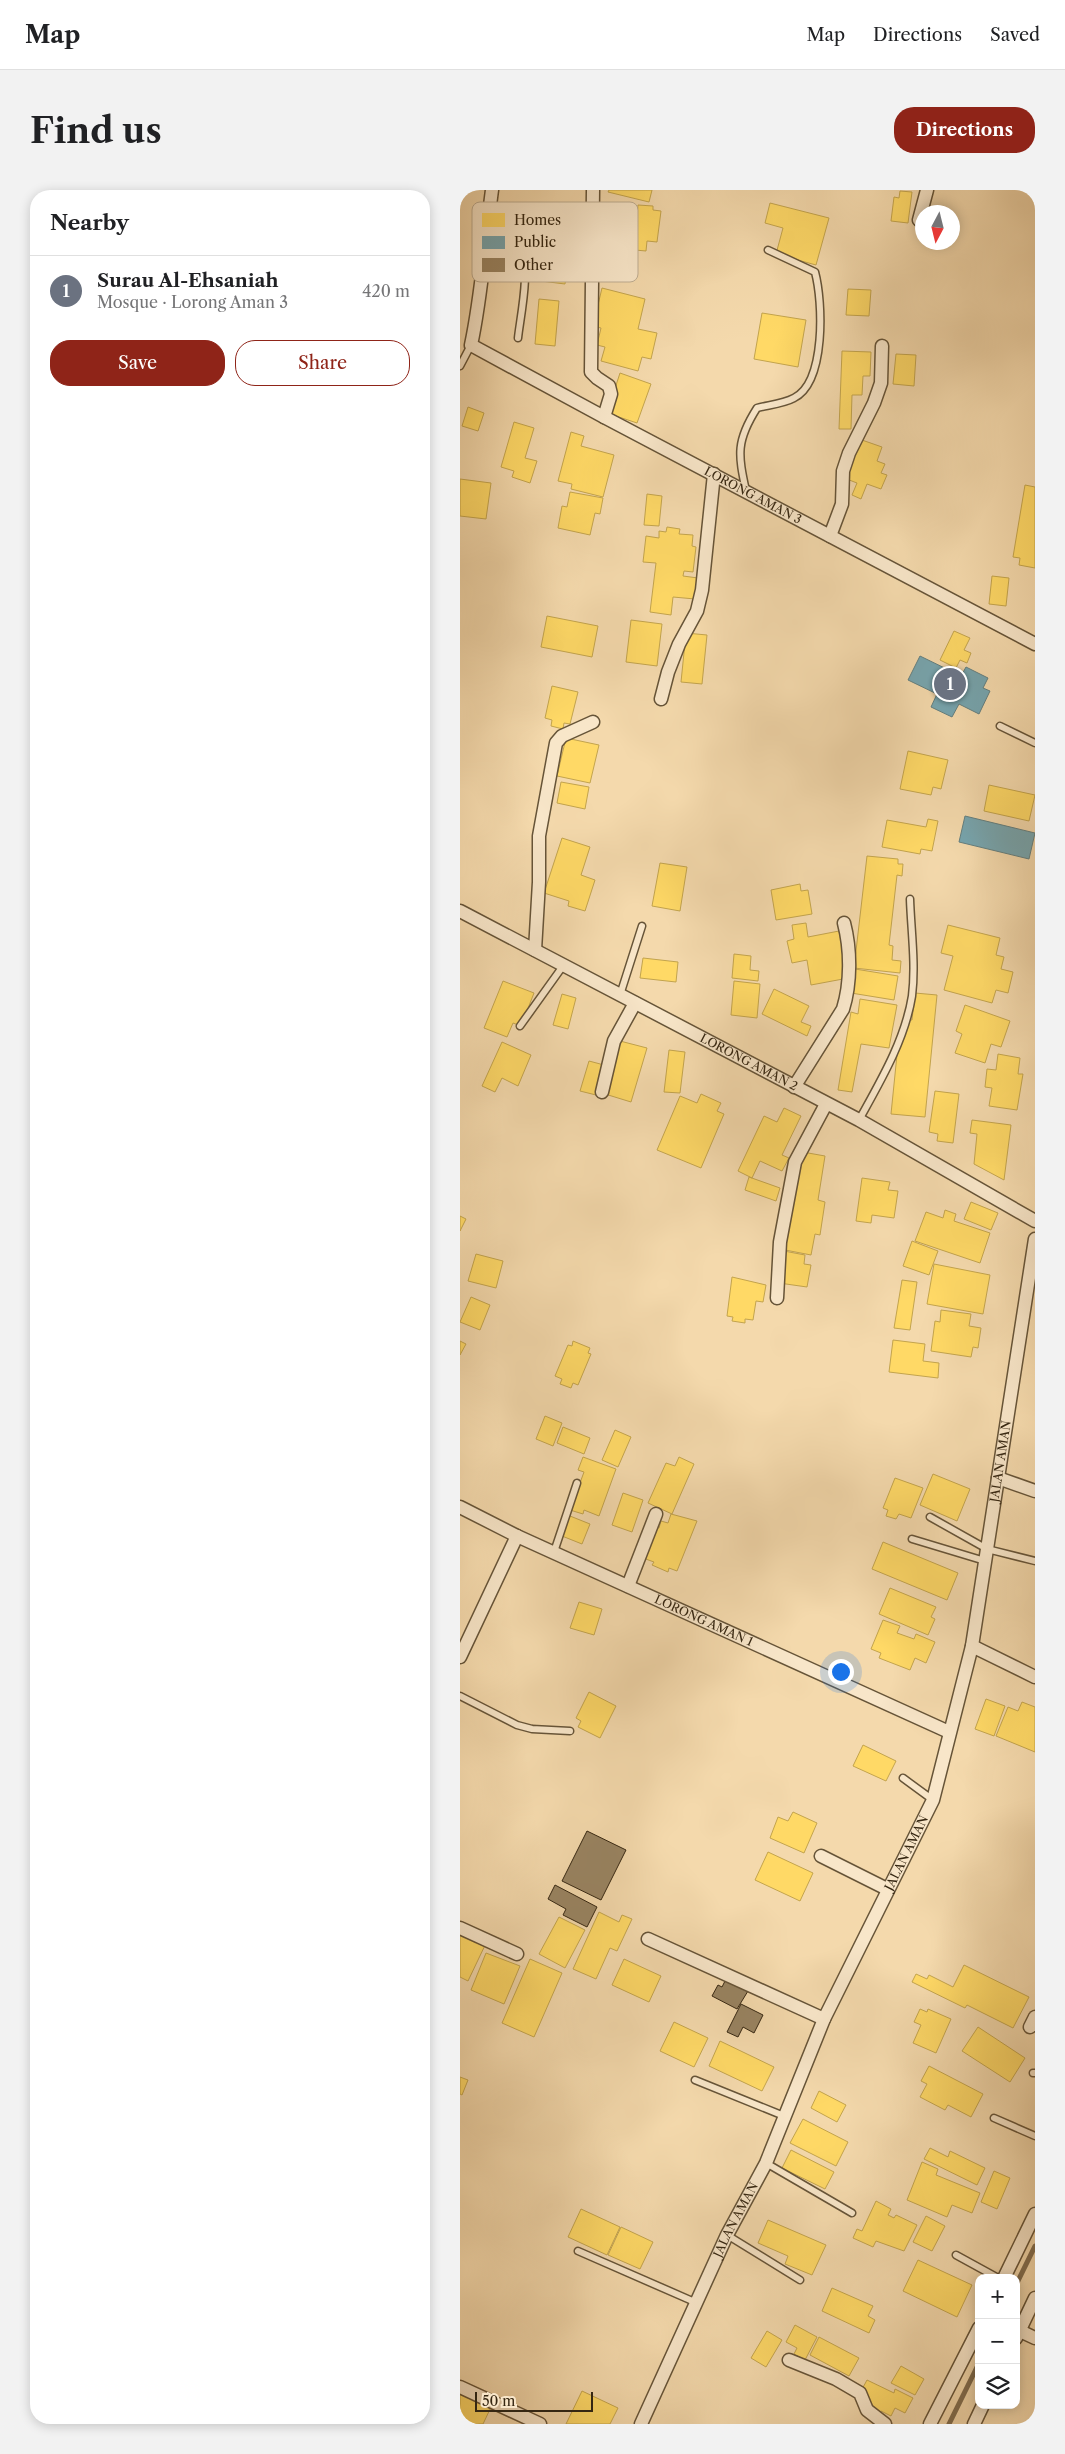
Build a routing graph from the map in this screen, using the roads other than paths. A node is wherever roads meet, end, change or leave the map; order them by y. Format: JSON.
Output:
{"nodes":[{"id":1,"x":927,"y":190,"type":"edge"},
{"id":2,"x":924,"y":205,"type":"edge"},
{"id":3,"x":768,"y":250,"type":"dead end"},
{"id":4,"x":482,"y":282,"type":"edge"},
{"id":5,"x":524,"y":282,"type":"edge"},
{"id":6,"x":592,"y":282,"type":"edge"},
{"id":7,"x":518,"y":338,"type":"dead end"},
{"id":8,"x":471,"y":345,"type":"junction"},
{"id":9,"x":882,"y":346,"type":"dead end"},
{"id":10,"x":460,"y":366,"type":"edge"},
{"id":11,"x":604,"y":417,"type":"junction"},
{"id":12,"x":714,"y":474,"type":"junction"},
{"id":13,"x":746,"y":491,"type":"junction"},
{"id":14,"x":830,"y":536,"type":"junction"},
{"id":15,"x":1035,"y":644,"type":"edge"},
{"id":16,"x":661,"y":699,"type":"dead end"},
{"id":17,"x":593,"y":722,"type":"dead end"},
{"id":18,"x":1000,"y":726,"type":"dead end"},
{"id":19,"x":1035,"y":743,"type":"edge"},
{"id":20,"x":910,"y":899,"type":"dead end"},
{"id":21,"x":460,"y":911,"type":"edge"},
{"id":22,"x":844,"y":923,"type":"dead end"},
{"id":23,"x":642,"y":926,"type":"dead end"},
{"id":24,"x":535,"y":950,"type":"junction"},
{"id":25,"x":563,"y":966,"type":"junction"},
{"id":26,"x":620,"y":996,"type":"junction"},
{"id":27,"x":635,"y":1003,"type":"junction"},
{"id":28,"x":520,"y":1026,"type":"dead end"},
{"id":29,"x":794,"y":1087,"type":"junction"},
{"id":30,"x":602,"y":1092,"type":"dead end"},
{"id":31,"x":826,"y":1104,"type":"junction"},
{"id":32,"x":859,"y":1120,"type":"junction"},
{"id":33,"x":1035,"y":1221,"type":"edge"},
{"id":34,"x":1034,"y":1246,"type":"edge"},
{"id":35,"x":777,"y":1298,"type":"dead end"},
{"id":36,"x":998,"y":1478,"type":"junction"},
{"id":37,"x":577,"y":1483,"type":"dead end"},
{"id":38,"x":1035,"y":1491,"type":"edge"},
{"id":39,"x":460,"y":1507,"type":"edge"},
{"id":40,"x":656,"y":1514,"type":"dead end"},
{"id":41,"x":930,"y":1517,"type":"dead end"},
{"id":42,"x":517,"y":1536,"type":"junction"},
{"id":43,"x":912,"y":1539,"type":"dead end"},
{"id":44,"x":554,"y":1552,"type":"junction"},
{"id":45,"x":986,"y":1555,"type":"junction"},
{"id":46,"x":1035,"y":1561,"type":"edge"},
{"id":47,"x":628,"y":1586,"type":"junction"},
{"id":48,"x":972,"y":1646,"type":"junction"},
{"id":49,"x":460,"y":1657,"type":"edge"},
{"id":50,"x":1035,"y":1677,"type":"edge"},
{"id":51,"x":460,"y":1696,"type":"edge"},
{"id":52,"x":570,"y":1730,"type":"dead end"},
{"id":53,"x":949,"y":1732,"type":"junction"},
{"id":54,"x":903,"y":1778,"type":"dead end"},
{"id":55,"x":933,"y":1800,"type":"junction"},
{"id":56,"x":821,"y":1856,"type":"dead end"},
{"id":57,"x":888,"y":1889,"type":"junction"},
{"id":58,"x":460,"y":1928,"type":"edge"},
{"id":59,"x":648,"y":1939,"type":"dead end"},
{"id":60,"x":517,"y":1954,"type":"dead end"},
{"id":61,"x":824,"y":2019,"type":"junction"},
{"id":62,"x":695,"y":2080,"type":"dead end"},
{"id":63,"x":784,"y":2116,"type":"junction"},
{"id":64,"x":994,"y":2118,"type":"dead end"},
{"id":65,"x":1035,"y":2136,"type":"edge"},
{"id":66,"x":766,"y":2163,"type":"junction"},
{"id":67,"x":852,"y":2213,"type":"dead end"},
{"id":68,"x":1034,"y":2220,"type":"edge"},
{"id":69,"x":726,"y":2236,"type":"junction"},
{"id":70,"x":578,"y":2250,"type":"dead end"},
{"id":71,"x":956,"y":2255,"type":"dead end"},
{"id":72,"x":991,"y":2274,"type":"edge"},
{"id":73,"x":1006,"y":2274,"type":"edge"},
{"id":74,"x":800,"y":2280,"type":"dead end"},
{"id":75,"x":1035,"y":2298,"type":"edge"},
{"id":76,"x":697,"y":2303,"type":"junction"},
{"id":77,"x":1021,"y":2316,"type":"edge"},
{"id":78,"x":1020,"y":2335,"type":"edge"},
{"id":79,"x":975,"y":2336,"type":"edge"},
{"id":80,"x":1035,"y":2338,"type":"edge"},
{"id":81,"x":788,"y":2360,"type":"dead end"},
{"id":82,"x":460,"y":2387,"type":"edge"},
{"id":83,"x":981,"y":2409,"type":"edge"},
{"id":84,"x":975,"y":2423,"type":"edge"},
{"id":85,"x":540,"y":2424,"type":"edge"},
{"id":86,"x":641,"y":2424,"type":"edge"},
{"id":87,"x":885,"y":2424,"type":"edge"},
{"id":88,"x":930,"y":2424,"type":"edge"}],
"edges":[{"from":1,"to":2,"type":"street"},
{"from":3,"to":13,"type":"lane"},
{"from":4,"to":8,"type":"street"},
{"from":5,"to":7,"type":"lane"},
{"from":6,"to":11,"type":"street"},
{"from":8,"to":10,"type":"lane"},
{"from":8,"to":11,"type":"street","name":"LORONG AMAN 3"},
{"from":9,"to":14,"type":"street"},
{"from":11,"to":12,"type":"street","name":"LORONG AMAN 3"},
{"from":12,"to":13,"type":"street","name":"LORONG AMAN 3"},
{"from":12,"to":16,"type":"street"},
{"from":13,"to":14,"type":"street","name":"LORONG AMAN 3"},
{"from":14,"to":15,"type":"street","name":"LORONG AMAN 3"},
{"from":17,"to":24,"type":"street"},
{"from":18,"to":19,"type":"lane"},
{"from":20,"to":32,"type":"lane"},
{"from":21,"to":24,"type":"street","name":"LORONG AMAN 2"},
{"from":22,"to":29,"type":"street"},
{"from":23,"to":26,"type":"lane"},
{"from":24,"to":25,"type":"street","name":"LORONG AMAN 2"},
{"from":25,"to":26,"type":"street","name":"LORONG AMAN 2"},
{"from":25,"to":28,"type":"lane"},
{"from":26,"to":27,"type":"street","name":"LORONG AMAN 2"},
{"from":27,"to":29,"type":"street","name":"LORONG AMAN 2"},
{"from":27,"to":30,"type":"street"},
{"from":29,"to":31,"type":"street","name":"LORONG AMAN 2"},
{"from":31,"to":32,"type":"street","name":"LORONG AMAN 2"},
{"from":31,"to":35,"type":"street"},
{"from":32,"to":33,"type":"street","name":"LORONG AMAN 2"},
{"from":34,"to":36,"type":"street","name":"JALAN AMAN"},
{"from":36,"to":38,"type":"street"},
{"from":36,"to":45,"type":"street","name":"JALAN AMAN"},
{"from":37,"to":44,"type":"lane"},
{"from":39,"to":42,"type":"street","name":"LORONG AMAN 1"},
{"from":40,"to":47,"type":"street"},
{"from":41,"to":45,"type":"lane"},
{"from":42,"to":44,"type":"street","name":"LORONG AMAN 1"},
{"from":42,"to":49,"type":"street"},
{"from":43,"to":45,"type":"lane"},
{"from":44,"to":47,"type":"street","name":"LORONG AMAN 1"},
{"from":45,"to":46,"type":"lane"},
{"from":45,"to":48,"type":"street","name":"JALAN AMAN"},
{"from":47,"to":53,"type":"street","name":"LORONG AMAN 1"},
{"from":48,"to":50,"type":"street"},
{"from":48,"to":53,"type":"street","name":"JALAN AMAN"},
{"from":51,"to":52,"type":"lane"},
{"from":53,"to":55,"type":"street","name":"JALAN AMAN"},
{"from":54,"to":55,"type":"lane"},
{"from":55,"to":57,"type":"street","name":"JALAN AMAN"},
{"from":56,"to":57,"type":"street"},
{"from":57,"to":61,"type":"street","name":"JALAN AMAN"},
{"from":58,"to":60,"type":"street"},
{"from":59,"to":61,"type":"street"},
{"from":61,"to":63,"type":"street","name":"JALAN AMAN"},
{"from":62,"to":63,"type":"lane"},
{"from":63,"to":66,"type":"street","name":"JALAN AMAN"},
{"from":64,"to":65,"type":"lane"},
{"from":66,"to":67,"type":"lane"},
{"from":66,"to":69,"type":"street","name":"JALAN AMAN"},
{"from":68,"to":73,"type":"street"},
{"from":69,"to":74,"type":"lane"},
{"from":69,"to":76,"type":"street","name":"JALAN AMAN"},
{"from":70,"to":76,"type":"lane"},
{"from":71,"to":72,"type":"lane"},
{"from":75,"to":77,"type":"street"},
{"from":76,"to":86,"type":"street","name":"JALAN AMAN"},
{"from":78,"to":80,"type":"street"},
{"from":79,"to":88,"type":"street"},
{"from":81,"to":87,"type":"street"},
{"from":82,"to":85,"type":"street"},
{"from":83,"to":84,"type":"street"}]}
